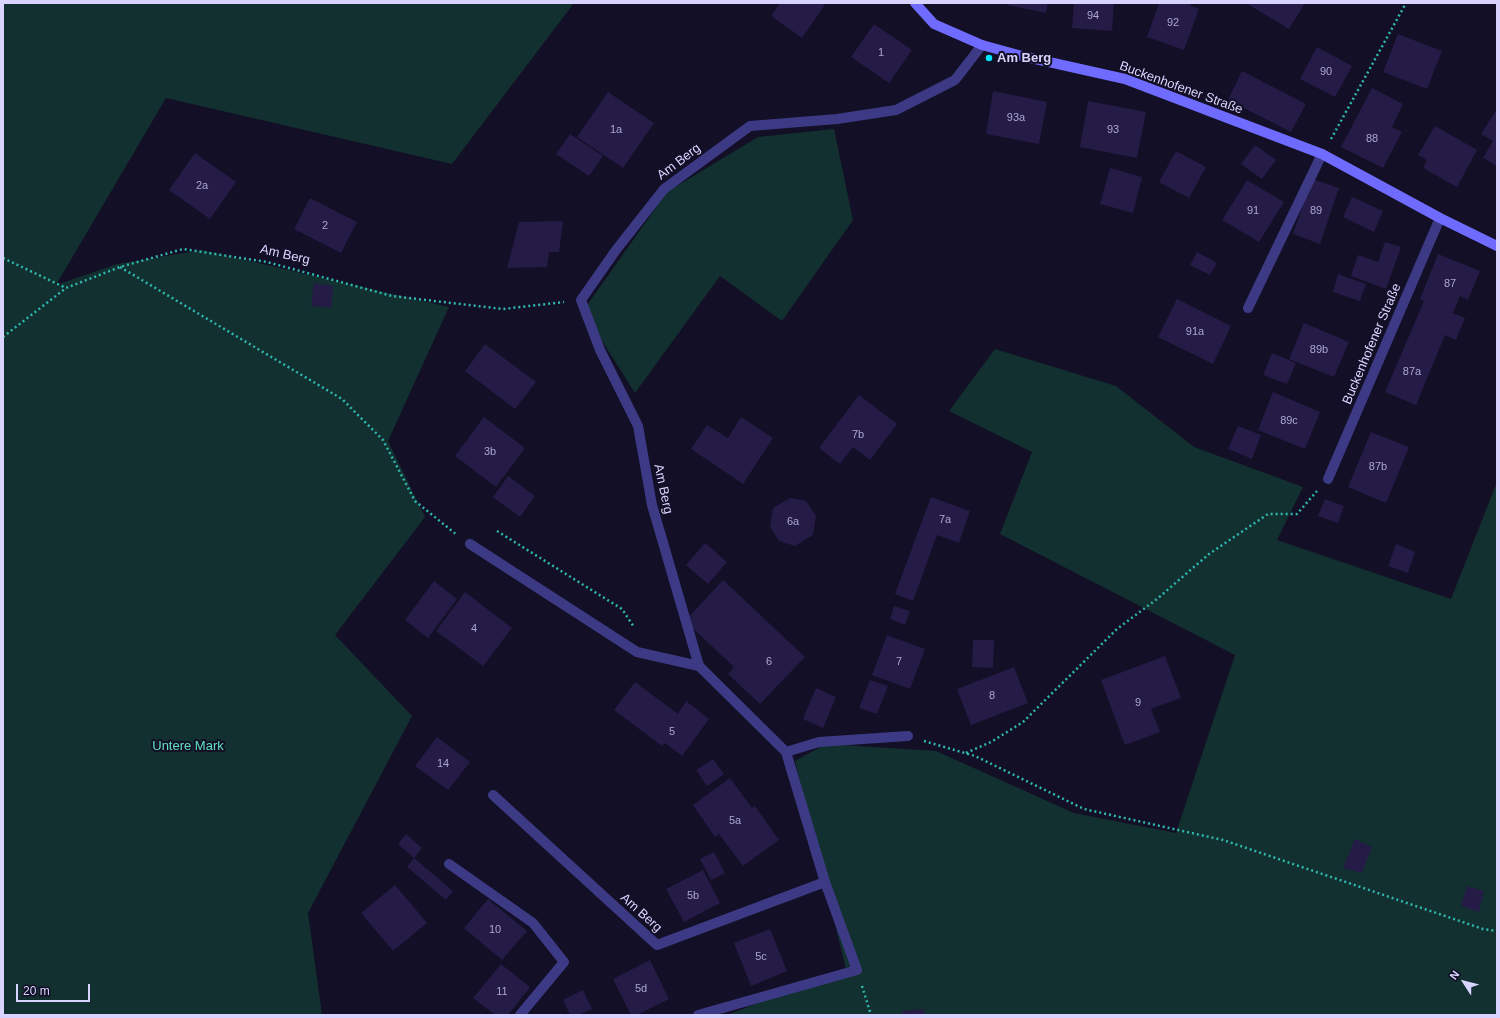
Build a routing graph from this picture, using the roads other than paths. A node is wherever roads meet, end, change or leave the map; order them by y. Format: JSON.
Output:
{"nodes":[{"id":1,"x":915,"y":3,"type":"edge"},
{"id":2,"x":982,"y":45,"type":"junction"},
{"id":3,"x":1322,"y":154,"type":"junction"},
{"id":4,"x":1440,"y":218,"type":"junction"},
{"id":5,"x":1497,"y":246,"type":"edge"},
{"id":6,"x":1248,"y":308,"type":"dead end"},
{"id":7,"x":1328,"y":479,"type":"road end"},
{"id":8,"x":470,"y":544,"type":"road end"},
{"id":9,"x":698,"y":666,"type":"junction"},
{"id":10,"x":908,"y":736,"type":"road end"},
{"id":11,"x":786,"y":752,"type":"junction"},
{"id":12,"x":493,"y":795,"type":"dead end"},
{"id":13,"x":449,"y":864,"type":"dead end"},
{"id":14,"x":826,"y":882,"type":"junction"},
{"id":15,"x":520,"y":1015,"type":"edge"},
{"id":16,"x":698,"y":1015,"type":"edge"}],
"edges":[{"from":1,"to":2,"type":"street","name":"Buckenhofener Straße"},
{"from":2,"to":3,"type":"street","name":"Buckenhofener Straße"},
{"from":2,"to":9,"type":"street","name":"Am Berg"},
{"from":3,"to":4,"type":"street","name":"Buckenhofener Straße"},
{"from":3,"to":6,"type":"street"},
{"from":4,"to":5,"type":"street","name":"Buckenhofener Straße"},
{"from":4,"to":7,"type":"street","name":"Buckenhofener Straße"},
{"from":8,"to":9,"type":"street"},
{"from":9,"to":11,"type":"street","name":"Am Berg"},
{"from":10,"to":11,"type":"street"},
{"from":11,"to":14,"type":"street","name":"Am Berg"},
{"from":12,"to":14,"type":"street","name":"Am Berg"},
{"from":13,"to":15,"type":"street"},
{"from":14,"to":16,"type":"street","name":"Am Berg"}]}
